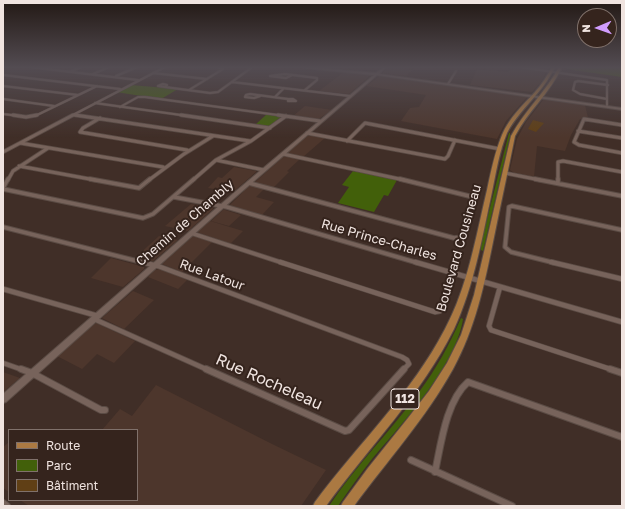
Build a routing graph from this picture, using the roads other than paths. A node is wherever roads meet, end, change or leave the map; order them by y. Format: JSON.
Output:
{"nodes":[{"id":1,"x":43,"y":91,"type":"edge"},
{"id":2,"x":87,"y":91,"type":"edge"},
{"id":3,"x":118,"y":91,"type":"edge"},
{"id":4,"x":194,"y":91,"type":"edge"},
{"id":5,"x":220,"y":91,"type":"edge"},
{"id":6,"x":282,"y":91,"type":"edge"},
{"id":7,"x":310,"y":91,"type":"edge"},
{"id":8,"x":356,"y":91,"type":"edge"},
{"id":9,"x":495,"y":91,"type":"edge"},
{"id":10,"x":503,"y":91,"type":"edge"},
{"id":11,"x":538,"y":91,"type":"edge"},
{"id":12,"x":546,"y":91,"type":"edge"},
{"id":13,"x":575,"y":91,"type":"edge"},
{"id":14,"x":608,"y":91,"type":"edge"},
{"id":15,"x":78,"y":95,"type":"junction"},
{"id":16,"x":260,"y":96,"type":"junction"},
{"id":17,"x":350,"y":96,"type":"junction"},
{"id":18,"x":534,"y":96,"type":"junction"},
{"id":19,"x":276,"y":97,"type":"junction"},
{"id":20,"x":541,"y":97,"type":"junction"},
{"id":21,"x":3,"y":99,"type":"edge"},
{"id":22,"x":288,"y":99,"type":"dead end"},
{"id":23,"x":607,"y":99,"type":"junction"},
{"id":24,"x":95,"y":103,"type":"junction"},
{"id":25,"x":55,"y":106,"type":"junction"},
{"id":26,"x":607,"y":106,"type":"junction"},
{"id":27,"x":120,"y":107,"type":"junction"},
{"id":28,"x":622,"y":108,"type":"edge"},
{"id":29,"x":3,"y":114,"type":"edge"},
{"id":30,"x":72,"y":114,"type":"junction"},
{"id":31,"x":286,"y":116,"type":"junction"},
{"id":32,"x":100,"y":118,"type":"junction"},
{"id":33,"x":320,"y":121,"type":"junction"},
{"id":34,"x":622,"y":124,"type":"edge"},
{"id":35,"x":271,"y":128,"type":"junction"},
{"id":36,"x":578,"y":131,"type":"junction"},
{"id":37,"x":307,"y":133,"type":"junction"},
{"id":38,"x":213,"y":136,"type":"junction"},
{"id":39,"x":622,"y":138,"type":"edge"},
{"id":40,"x":455,"y":140,"type":"junction"},
{"id":41,"x":251,"y":141,"type":"junction"},
{"id":42,"x":347,"y":141,"type":"junction"},
{"id":43,"x":20,"y":143,"type":"junction"},
{"id":44,"x":48,"y":148,"type":"junction"},
{"id":45,"x":500,"y":148,"type":"junction"},
{"id":46,"x":187,"y":150,"type":"junction"},
{"id":47,"x":3,"y":152,"type":"edge"},
{"id":48,"x":622,"y":153,"type":"edge"},
{"id":49,"x":283,"y":154,"type":"junction"},
{"id":50,"x":216,"y":160,"type":"junction"},
{"id":51,"x":19,"y":166,"type":"junction"},
{"id":52,"x":163,"y":167,"type":"junction"},
{"id":53,"x":264,"y":170,"type":"junction"},
{"id":54,"x":622,"y":172,"type":"edge"},
{"id":55,"x":505,"y":173,"type":"junction"},
{"id":56,"x":249,"y":183,"type":"junction"},
{"id":57,"x":558,"y":183,"type":"junction"},
{"id":58,"x":3,"y":188,"type":"edge"},
{"id":59,"x":622,"y":196,"type":"edge"},
{"id":60,"x":174,"y":197,"type":"junction"},
{"id":61,"x":221,"y":207,"type":"junction"},
{"id":62,"x":3,"y":227,"type":"edge"},
{"id":63,"x":622,"y":230,"type":"edge"},
{"id":64,"x":191,"y":233,"type":"junction"},
{"id":65,"x":154,"y":265,"type":"junction"},
{"id":66,"x":451,"y":273,"type":"junction"},
{"id":67,"x":467,"y":278,"type":"junction"},
{"id":68,"x":622,"y":280,"type":"edge"},
{"id":69,"x":481,"y":282,"type":"junction"},
{"id":70,"x":500,"y":287,"type":"junction"},
{"id":71,"x":3,"y":289,"type":"edge"},
{"id":72,"x":96,"y":318,"type":"junction"},
{"id":73,"x":622,"y":322,"type":"edge"},
{"id":74,"x":407,"y":360,"type":"joint"},
{"id":75,"x":3,"y":363,"type":"edge"},
{"id":76,"x":32,"y":373,"type":"junction"},
{"id":77,"x":622,"y":373,"type":"edge"},
{"id":78,"x":3,"y":398,"type":"edge"},
{"id":79,"x":105,"y":410,"type":"dead end"},
{"id":80,"x":622,"y":437,"type":"edge"},
{"id":81,"x":411,"y":460,"type":"dead end"},
{"id":82,"x":435,"y":472,"type":"junction"},
{"id":83,"x":3,"y":503,"type":"edge"},
{"id":84,"x":7,"y":506,"type":"edge"},
{"id":85,"x":319,"y":506,"type":"edge"},
{"id":86,"x":347,"y":506,"type":"edge"},
{"id":87,"x":512,"y":506,"type":"edge"}],
"edges":[{"from":1,"to":15,"type":"street"},
{"from":2,"to":15,"type":"street"},
{"from":3,"to":24,"type":"street"},
{"from":4,"to":5,"type":"street"},
{"from":6,"to":19,"type":"street"},
{"from":7,"to":17,"type":"street"},
{"from":8,"to":17,"type":"street","name":"Chemin de Chambly"},
{"from":9,"to":18,"type":"street"},
{"from":10,"to":18,"type":"street"},
{"from":11,"to":18,"type":"main road","name":"Boulevard Cousineau","number":"112"},
{"from":12,"to":20,"type":"main road","name":"Boulevard Cousineau","number":"112"},
{"from":13,"to":23,"type":"street"},
{"from":14,"to":23,"type":"street"},
{"from":15,"to":25,"type":"street"},
{"from":16,"to":16,"type":"street"},
{"from":16,"to":19,"type":"street"},
{"from":17,"to":33,"type":"street","name":"Chemin de Chambly"},
{"from":18,"to":20,"type":"street"},
{"from":18,"to":45,"type":"main road","name":"Boulevard Cousineau","number":"112"},
{"from":19,"to":22,"type":"street"},
{"from":20,"to":26,"type":"street"},
{"from":20,"to":28,"type":"street"},
{"from":20,"to":55,"type":"main road","name":"Boulevard Cousineau","number":"112"},
{"from":21,"to":25,"type":"street"},
{"from":23,"to":26,"type":"street"},
{"from":24,"to":27,"type":"street"},
{"from":24,"to":30,"type":"street"},
{"from":25,"to":29,"type":"street"},
{"from":26,"to":28,"type":"street"},
{"from":27,"to":31,"type":"street"},
{"from":27,"to":35,"type":"street"},
{"from":30,"to":32,"type":"street"},
{"from":30,"to":43,"type":"street"},
{"from":31,"to":33,"type":"street"},
{"from":31,"to":35,"type":"street"},
{"from":32,"to":38,"type":"street"},
{"from":32,"to":46,"type":"street"},
{"from":33,"to":37,"type":"street","name":"Chemin de Chambly"},
{"from":34,"to":36,"type":"street"},
{"from":35,"to":41,"type":"street"},
{"from":36,"to":39,"type":"street"},
{"from":36,"to":48,"type":"street"},
{"from":37,"to":42,"type":"street"},
{"from":37,"to":49,"type":"street","name":"Chemin de Chambly"},
{"from":38,"to":41,"type":"street"},
{"from":38,"to":46,"type":"street"},
{"from":40,"to":42,"type":"street"},
{"from":40,"to":42,"type":"street"},
{"from":40,"to":45,"type":"street"},
{"from":41,"to":50,"type":"street"},
{"from":43,"to":44,"type":"street"},
{"from":43,"to":47,"type":"street"},
{"from":44,"to":51,"type":"street"},
{"from":44,"to":52,"type":"street"},
{"from":45,"to":67,"type":"main road","name":"Boulevard Cousineau","number":"112"},
{"from":46,"to":52,"type":"street"},
{"from":49,"to":53,"type":"street","name":"Chemin de Chambly"},
{"from":49,"to":56,"type":"street"},
{"from":50,"to":53,"type":"street"},
{"from":50,"to":60,"type":"street"},
{"from":51,"to":52,"type":"street"},
{"from":51,"to":58,"type":"street"},
{"from":53,"to":56,"type":"street","name":"Chemin de Chambly"},
{"from":54,"to":57,"type":"street"},
{"from":55,"to":57,"type":"street"},
{"from":55,"to":69,"type":"main road","name":"Boulevard Cousineau","number":"112"},
{"from":56,"to":61,"type":"street","name":"Chemin de Chambly"},
{"from":57,"to":59,"type":"street"},
{"from":58,"to":60,"type":"street"},
{"from":60,"to":61,"type":"street","name":"Rue Prince-Charles"},
{"from":61,"to":64,"type":"street","name":"Chemin de Chambly"},
{"from":61,"to":66,"type":"street","name":"Rue Prince-Charles"},
{"from":62,"to":65,"type":"street","name":"Rue Latour"},
{"from":63,"to":68,"type":"street"},
{"from":64,"to":65,"type":"street","name":"Chemin de Chambly"},
{"from":64,"to":66,"type":"street"},
{"from":65,"to":72,"type":"street","name":"Chemin de Chambly"},
{"from":65,"to":74,"type":"street","name":"Rue Latour"},
{"from":66,"to":67,"type":"street","name":"Rue Prince-Charles"},
{"from":67,"to":69,"type":"street","name":"Rue Prince-Charles"},
{"from":67,"to":85,"type":"main road","name":"Boulevard Cousineau","number":"112"},
{"from":69,"to":70,"type":"street","name":"Rue Prince-Charles"},
{"from":69,"to":86,"type":"main road","name":"Boulevard Cousineau","number":"112"},
{"from":70,"to":73,"type":"street","name":"Rue Prince-Charles"},
{"from":70,"to":77,"type":"street"},
{"from":71,"to":72,"type":"street","name":"Rue Rocheleau"},
{"from":72,"to":74,"type":"street","name":"Rue Rocheleau"},
{"from":72,"to":76,"type":"street","name":"Chemin de Chambly"},
{"from":75,"to":76,"type":"street"},
{"from":76,"to":78,"type":"street","name":"Chemin de Chambly"},
{"from":76,"to":79,"type":"street"},
{"from":80,"to":82,"type":"street"},
{"from":81,"to":82,"type":"street"},
{"from":82,"to":87,"type":"street"},
{"from":83,"to":84,"type":"street"}]}
